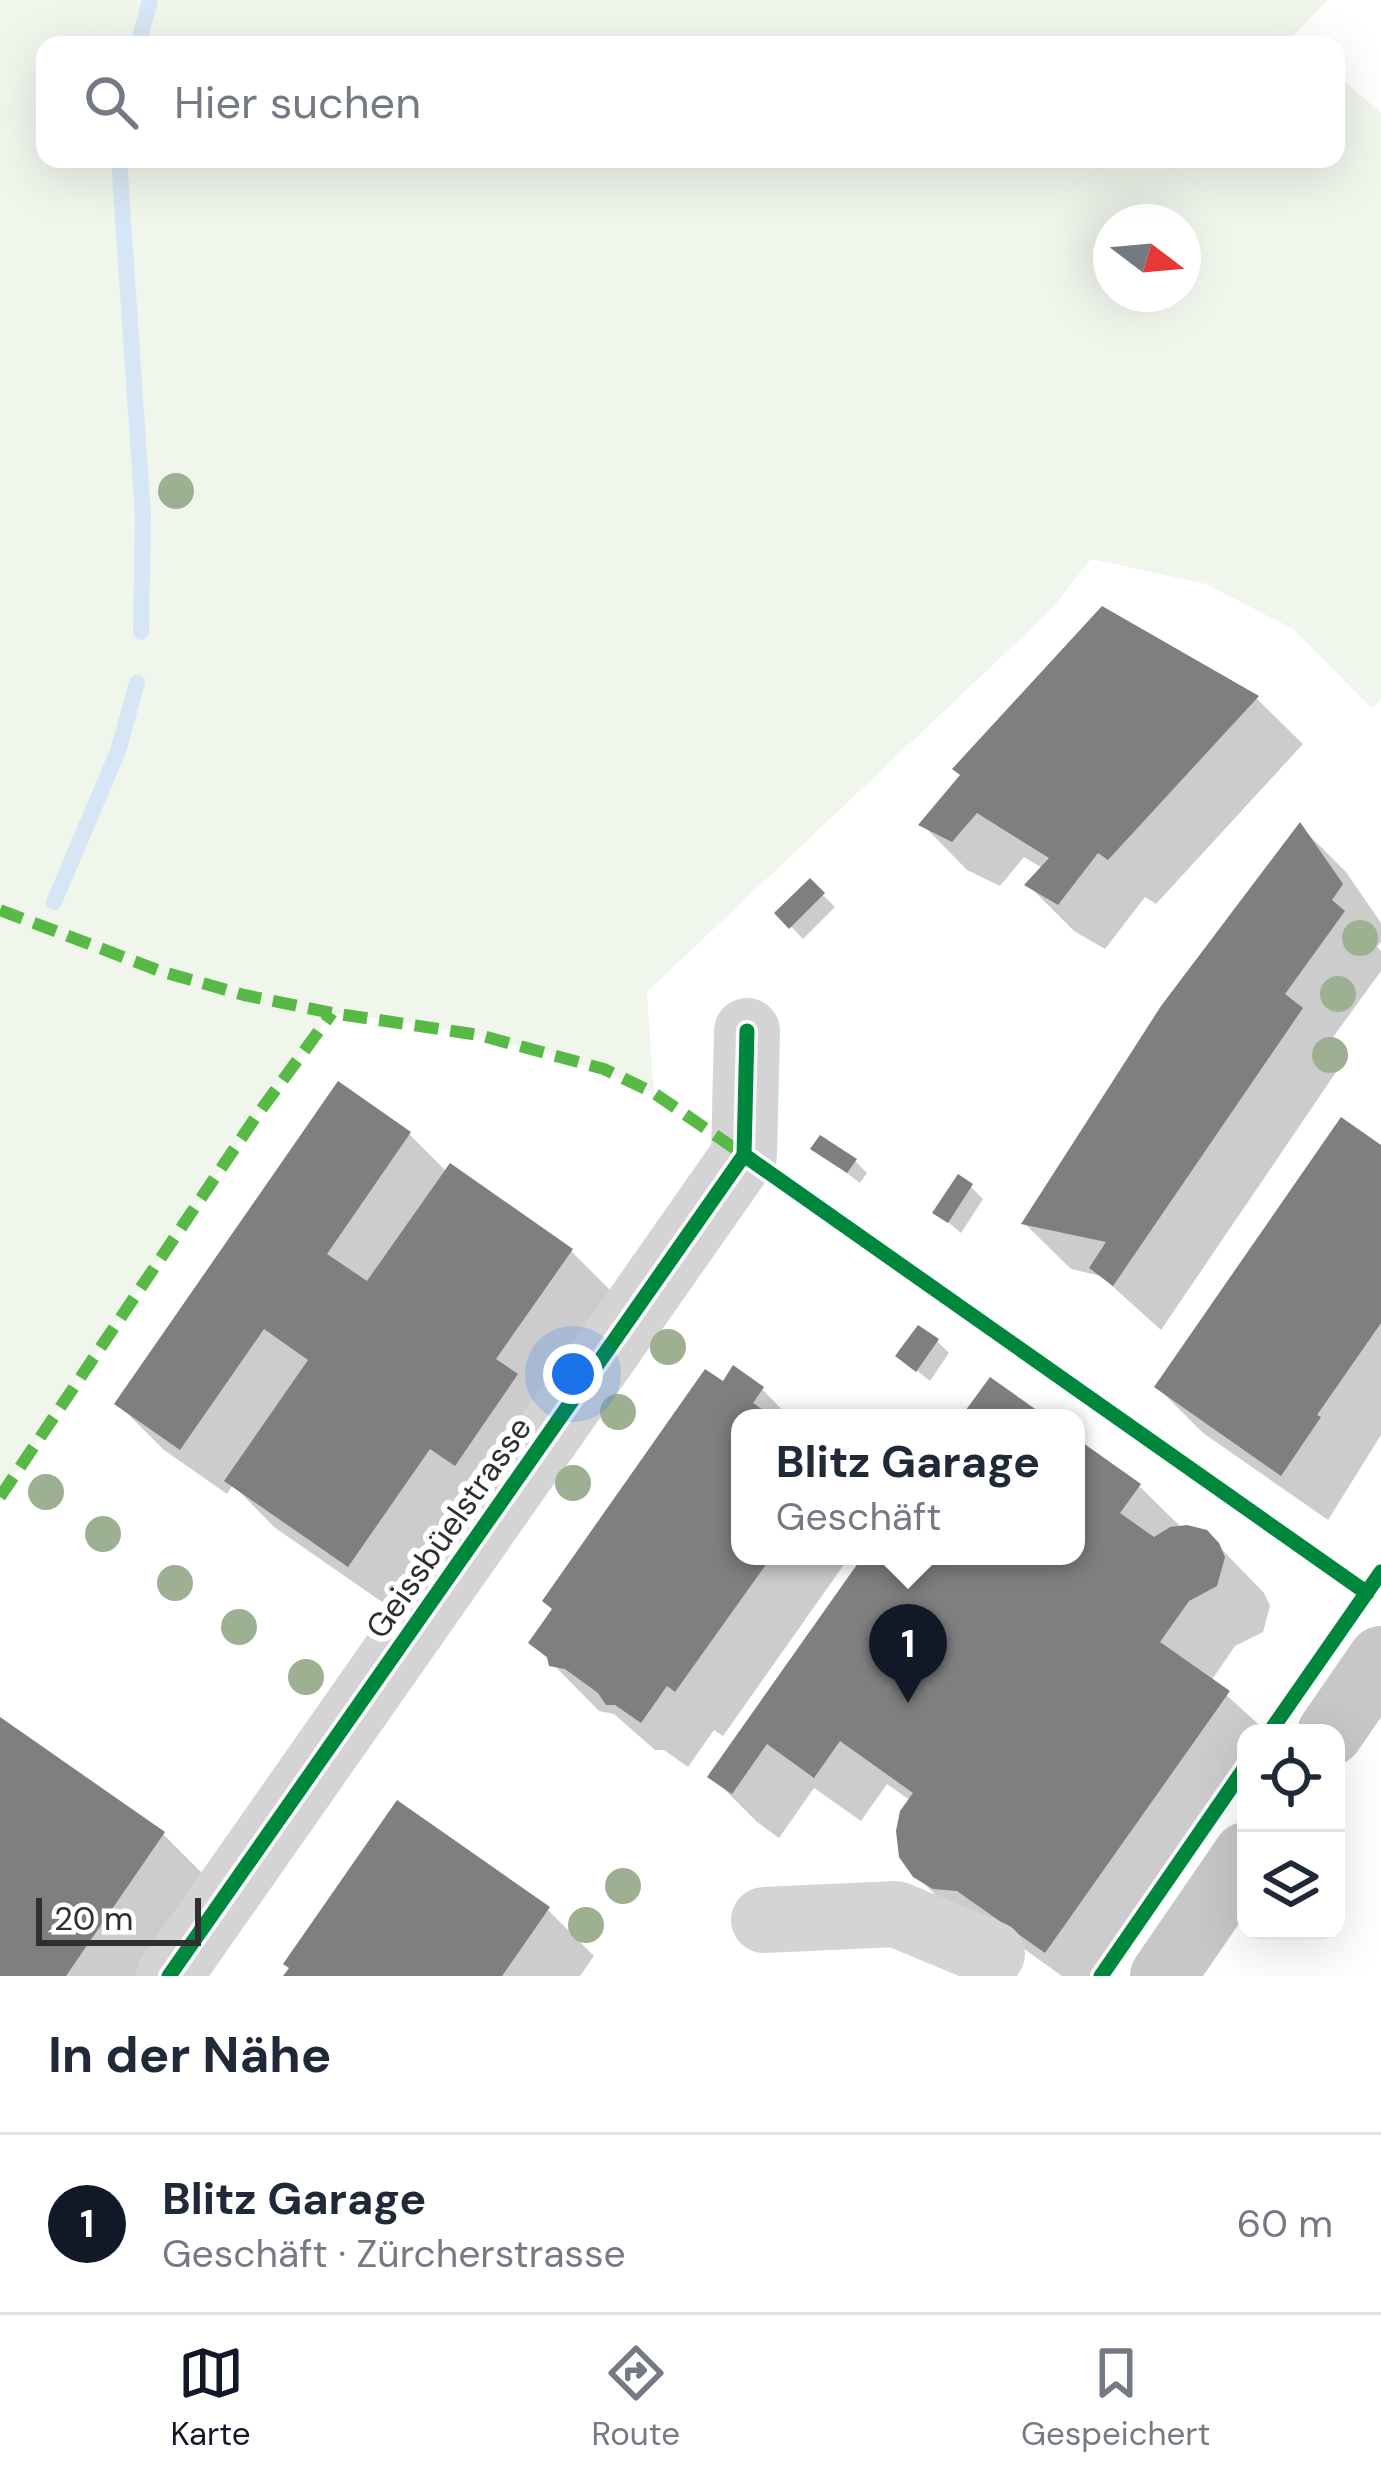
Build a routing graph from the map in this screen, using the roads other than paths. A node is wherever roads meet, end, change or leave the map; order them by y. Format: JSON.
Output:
{"nodes":[{"id":1,"x":747,"y":1030,"type":"dead end"},
{"id":2,"x":1381,"y":1659,"type":"edge"},
{"id":3,"x":1336,"y":1724,"type":"edge"},
{"id":4,"x":1237,"y":1869,"type":"edge"},
{"id":5,"x":764,"y":1920,"type":"dead end"},
{"id":6,"x":992,"y":1954,"type":"dead end"},
{"id":7,"x":169,"y":1976,"type":"edge"},
{"id":8,"x":1163,"y":1976,"type":"edge"}],
"edges":[{"from":1,"to":7,"type":"street","name":"Geissbüelstrasse"},
{"from":2,"to":3,"type":"main road"},
{"from":4,"to":8,"type":"main road"},
{"from":5,"to":6,"type":"street"}]}
